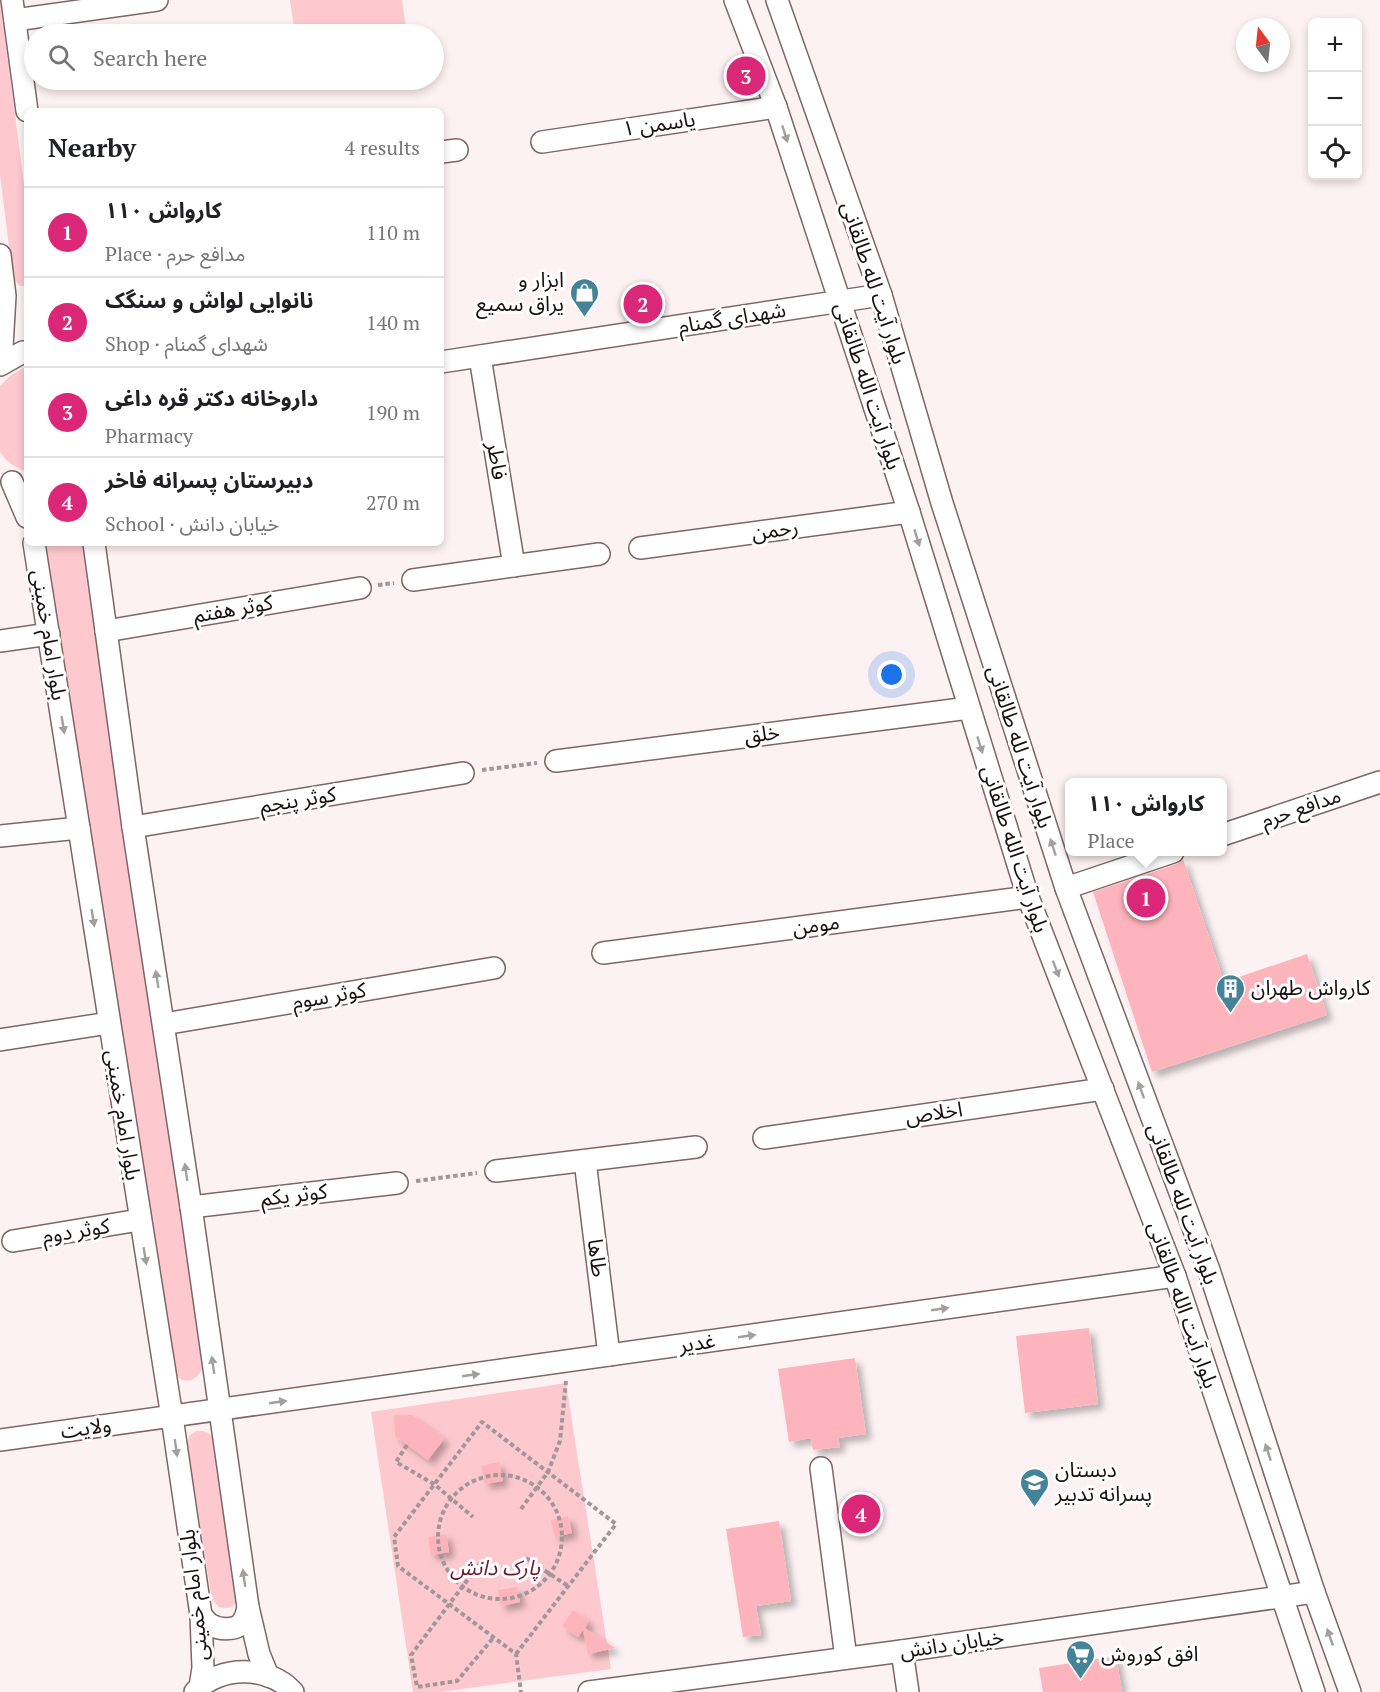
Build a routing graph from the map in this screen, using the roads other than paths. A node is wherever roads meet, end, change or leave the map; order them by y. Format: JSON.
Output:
{"nodes":[{"id":1,"x":157,"y":0,"type":"edge"},
{"id":2,"x":735,"y":0,"type":"edge"},
{"id":3,"x":777,"y":0,"type":"edge"},
{"id":4,"x":14,"y":10,"type":"edge"},
{"id":5,"x":24,"y":88,"type":"edge"},
{"id":6,"x":24,"y":90,"type":"edge"},
{"id":7,"x":776,"y":107,"type":"junction"},
{"id":8,"x":27,"y":108,"type":"edge"},
{"id":9,"x":542,"y":141,"type":"dead end"},
{"id":10,"x":0,"y":255,"type":"edge"},
{"id":11,"x":881,"y":295,"type":"junction"},
{"id":12,"x":840,"y":302,"type":"junction"},
{"id":13,"x":24,"y":352,"type":"edge"},
{"id":14,"x":480,"y":357,"type":"junction"},
{"id":15,"x":444,"y":363,"type":"edge"},
{"id":16,"x":1,"y":364,"type":"edge"},
{"id":17,"x":13,"y":481,"type":"edge"},
{"id":18,"x":24,"y":509,"type":"edge"},
{"id":19,"x":909,"y":512,"type":"junction"},
{"id":20,"x":34,"y":546,"type":"edge"},
{"id":21,"x":94,"y":546,"type":"edge"},
{"id":22,"x":640,"y":548,"type":"dead end"},
{"id":23,"x":599,"y":554,"type":"dead end"},
{"id":24,"x":514,"y":566,"type":"junction"},
{"id":25,"x":413,"y":580,"type":"road end"},
{"id":26,"x":360,"y":588,"type":"road end"},
{"id":27,"x":106,"y":631,"type":"junction"},
{"id":28,"x":49,"y":634,"type":"junction"},
{"id":29,"x":0,"y":641,"type":"edge"},
{"id":30,"x":969,"y":708,"type":"junction"},
{"id":31,"x":556,"y":761,"type":"road end"},
{"id":32,"x":463,"y":773,"type":"road end"},
{"id":33,"x":1380,"y":782,"type":"edge"},
{"id":34,"x":133,"y":827,"type":"junction"},
{"id":35,"x":79,"y":828,"type":"junction"},
{"id":36,"x":1227,"y":833,"type":"edge"},
{"id":37,"x":0,"y":836,"type":"edge"},
{"id":38,"x":1161,"y":856,"type":"edge"},
{"id":39,"x":1066,"y":888,"type":"junction"},
{"id":40,"x":1028,"y":897,"type":"junction"},
{"id":41,"x":603,"y":953,"type":"dead end"},
{"id":42,"x":494,"y":968,"type":"dead end"},
{"id":43,"x":109,"y":1023,"type":"junction"},
{"id":44,"x":164,"y":1024,"type":"junction"},
{"id":45,"x":0,"y":1040,"type":"edge"},
{"id":46,"x":1103,"y":1089,"type":"junction"},
{"id":47,"x":764,"y":1138,"type":"dead end"},
{"id":48,"x":696,"y":1147,"type":"dead end"},
{"id":49,"x":585,"y":1161,"type":"junction"},
{"id":50,"x":496,"y":1171,"type":"road end"},
{"id":51,"x":397,"y":1183,"type":"road end"},
{"id":52,"x":191,"y":1208,"type":"junction"},
{"id":53,"x":139,"y":1220,"type":"junction"},
{"id":54,"x":13,"y":1241,"type":"dead end"},
{"id":55,"x":1175,"y":1276,"type":"junction"},
{"id":56,"x":609,"y":1355,"type":"junction"},
{"id":57,"x":220,"y":1410,"type":"junction"},
{"id":58,"x":172,"y":1417,"type":"junction"},
{"id":59,"x":0,"y":1440,"type":"edge"},
{"id":60,"x":821,"y":1468,"type":"dead end"},
{"id":61,"x":1314,"y":1592,"type":"junction"},
{"id":62,"x":1281,"y":1597,"type":"junction"},
{"id":63,"x":248,"y":1607,"type":"junction"},
{"id":64,"x":201,"y":1615,"type":"junction"},
{"id":65,"x":902,"y":1651,"type":"junction"},
{"id":66,"x":846,"y":1658,"type":"junction"},
{"id":67,"x":268,"y":1676,"type":"junction"},
{"id":68,"x":197,"y":1690,"type":"edge"},
{"id":69,"x":293,"y":1692,"type":"edge"},
{"id":70,"x":589,"y":1692,"type":"edge"},
{"id":71,"x":908,"y":1692,"type":"edge"},
{"id":72,"x":1314,"y":1692,"type":"edge"},
{"id":73,"x":1350,"y":1692,"type":"edge"}],
"edges":[{"from":1,"to":4,"type":"street"},
{"from":2,"to":7,"type":"street","name":"بلوار آیت الله طالقانی"},
{"from":3,"to":11,"type":"street","name":"بلوار آیت لله طالقانی"},
{"from":4,"to":5,"type":"street"},
{"from":6,"to":8,"type":"street"},
{"from":7,"to":9,"type":"street","name":"یاسمن ۱"},
{"from":7,"to":12,"type":"street","name":"بلوار آیت الله طالقانی","one_way":true},
{"from":10,"to":16,"type":"street"},
{"from":11,"to":12,"type":"street","name":"شهدای گمنام"},
{"from":39,"to":11,"type":"street","name":"بلوار آیت لله طالقانی","one_way":true},
{"from":12,"to":14,"type":"street","name":"شهدای گمنام"},
{"from":12,"to":19,"type":"street","name":"بلوار آیت الله طالقانی"},
{"from":13,"to":16,"type":"street"},
{"from":14,"to":15,"type":"street","name":"شهدای گمنام"},
{"from":14,"to":24,"type":"street","name":"فاطر"},
{"from":17,"to":18,"type":"street"},
{"from":19,"to":22,"type":"street","name":"رحمن"},
{"from":19,"to":30,"type":"street","name":"بلوار آیت الله طالقانی","one_way":true},
{"from":20,"to":28,"type":"street","name":"بلوار امام خمینی"},
{"from":21,"to":27,"type":"street"},
{"from":23,"to":24,"type":"street"},
{"from":24,"to":25,"type":"street"},
{"from":26,"to":27,"type":"street","name":"کوثر هفتم"},
{"from":27,"to":34,"type":"street"},
{"from":28,"to":29,"type":"street"},
{"from":28,"to":35,"type":"street","name":"بلوار امام خمینی","one_way":true},
{"from":30,"to":31,"type":"street","name":"خلق"},
{"from":30,"to":40,"type":"street","name":"بلوار آیت الله طالقانی","one_way":true},
{"from":32,"to":34,"type":"street","name":"کوثر پنجم"},
{"from":33,"to":36,"type":"street","name":"مدافع حرم"},
{"from":44,"to":34,"type":"street","one_way":true},
{"from":35,"to":37,"type":"street"},
{"from":35,"to":43,"type":"street","name":"بلوار امام خمینی","one_way":true},
{"from":38,"to":39,"type":"street"},
{"from":61,"to":39,"type":"street","name":"بلوار آیت لله طالقانی","one_way":true},
{"from":40,"to":41,"type":"street","name":"مومن"},
{"from":40,"to":46,"type":"street","name":"بلوار آیت الله طالقانی","one_way":true},
{"from":42,"to":44,"type":"street","name":"کوثر سوم"},
{"from":43,"to":45,"type":"street"},
{"from":43,"to":53,"type":"street","name":"بلوار امام خمینی"},
{"from":52,"to":44,"type":"street","one_way":true},
{"from":46,"to":47,"type":"street","name":"اخلاص"},
{"from":46,"to":55,"type":"street","name":"بلوار آیت الله طالقانی"},
{"from":48,"to":49,"type":"street"},
{"from":49,"to":50,"type":"street"},
{"from":49,"to":56,"type":"street","name":"طاها"},
{"from":51,"to":52,"type":"street","name":"کوثر یکم"},
{"from":57,"to":52,"type":"street","one_way":true},
{"from":53,"to":54,"type":"street","name":"کوثر دوم"},
{"from":53,"to":58,"type":"street","name":"بلوار امام خمینی","one_way":true},
{"from":56,"to":55,"type":"street","name":"غدیر","one_way":true},
{"from":55,"to":62,"type":"street","name":"بلوار آیت الله طالقانی"},
{"from":57,"to":56,"type":"street","name":"غدیر","one_way":true},
{"from":57,"to":58,"type":"street","name":"ولایت"},
{"from":63,"to":57,"type":"street","one_way":true},
{"from":58,"to":59,"type":"street","name":"ولایت"},
{"from":58,"to":64,"type":"street","name":"بلوار امام خمینی","one_way":true},
{"from":60,"to":66,"type":"street"},
{"from":61,"to":62,"type":"street","name":"خیابان دانش"},
{"from":73,"to":61,"type":"street","name":"بلوار آیت لله طالقانی","one_way":true},
{"from":62,"to":65,"type":"street","name":"خیابان دانش"},
{"from":62,"to":72,"type":"street","name":"بلوار آیت الله طالقانی"},
{"from":63,"to":64,"type":"street"},
{"from":63,"to":67,"type":"street"},
{"from":64,"to":68,"type":"street","name":"بلوار امام خمینی"},
{"from":65,"to":66,"type":"street","name":"خیابان دانش"},
{"from":65,"to":71,"type":"street"},
{"from":66,"to":70,"type":"street","name":"خیابان دانش"},
{"from":67,"to":68,"type":"street"},
{"from":67,"to":69,"type":"street"}]}
